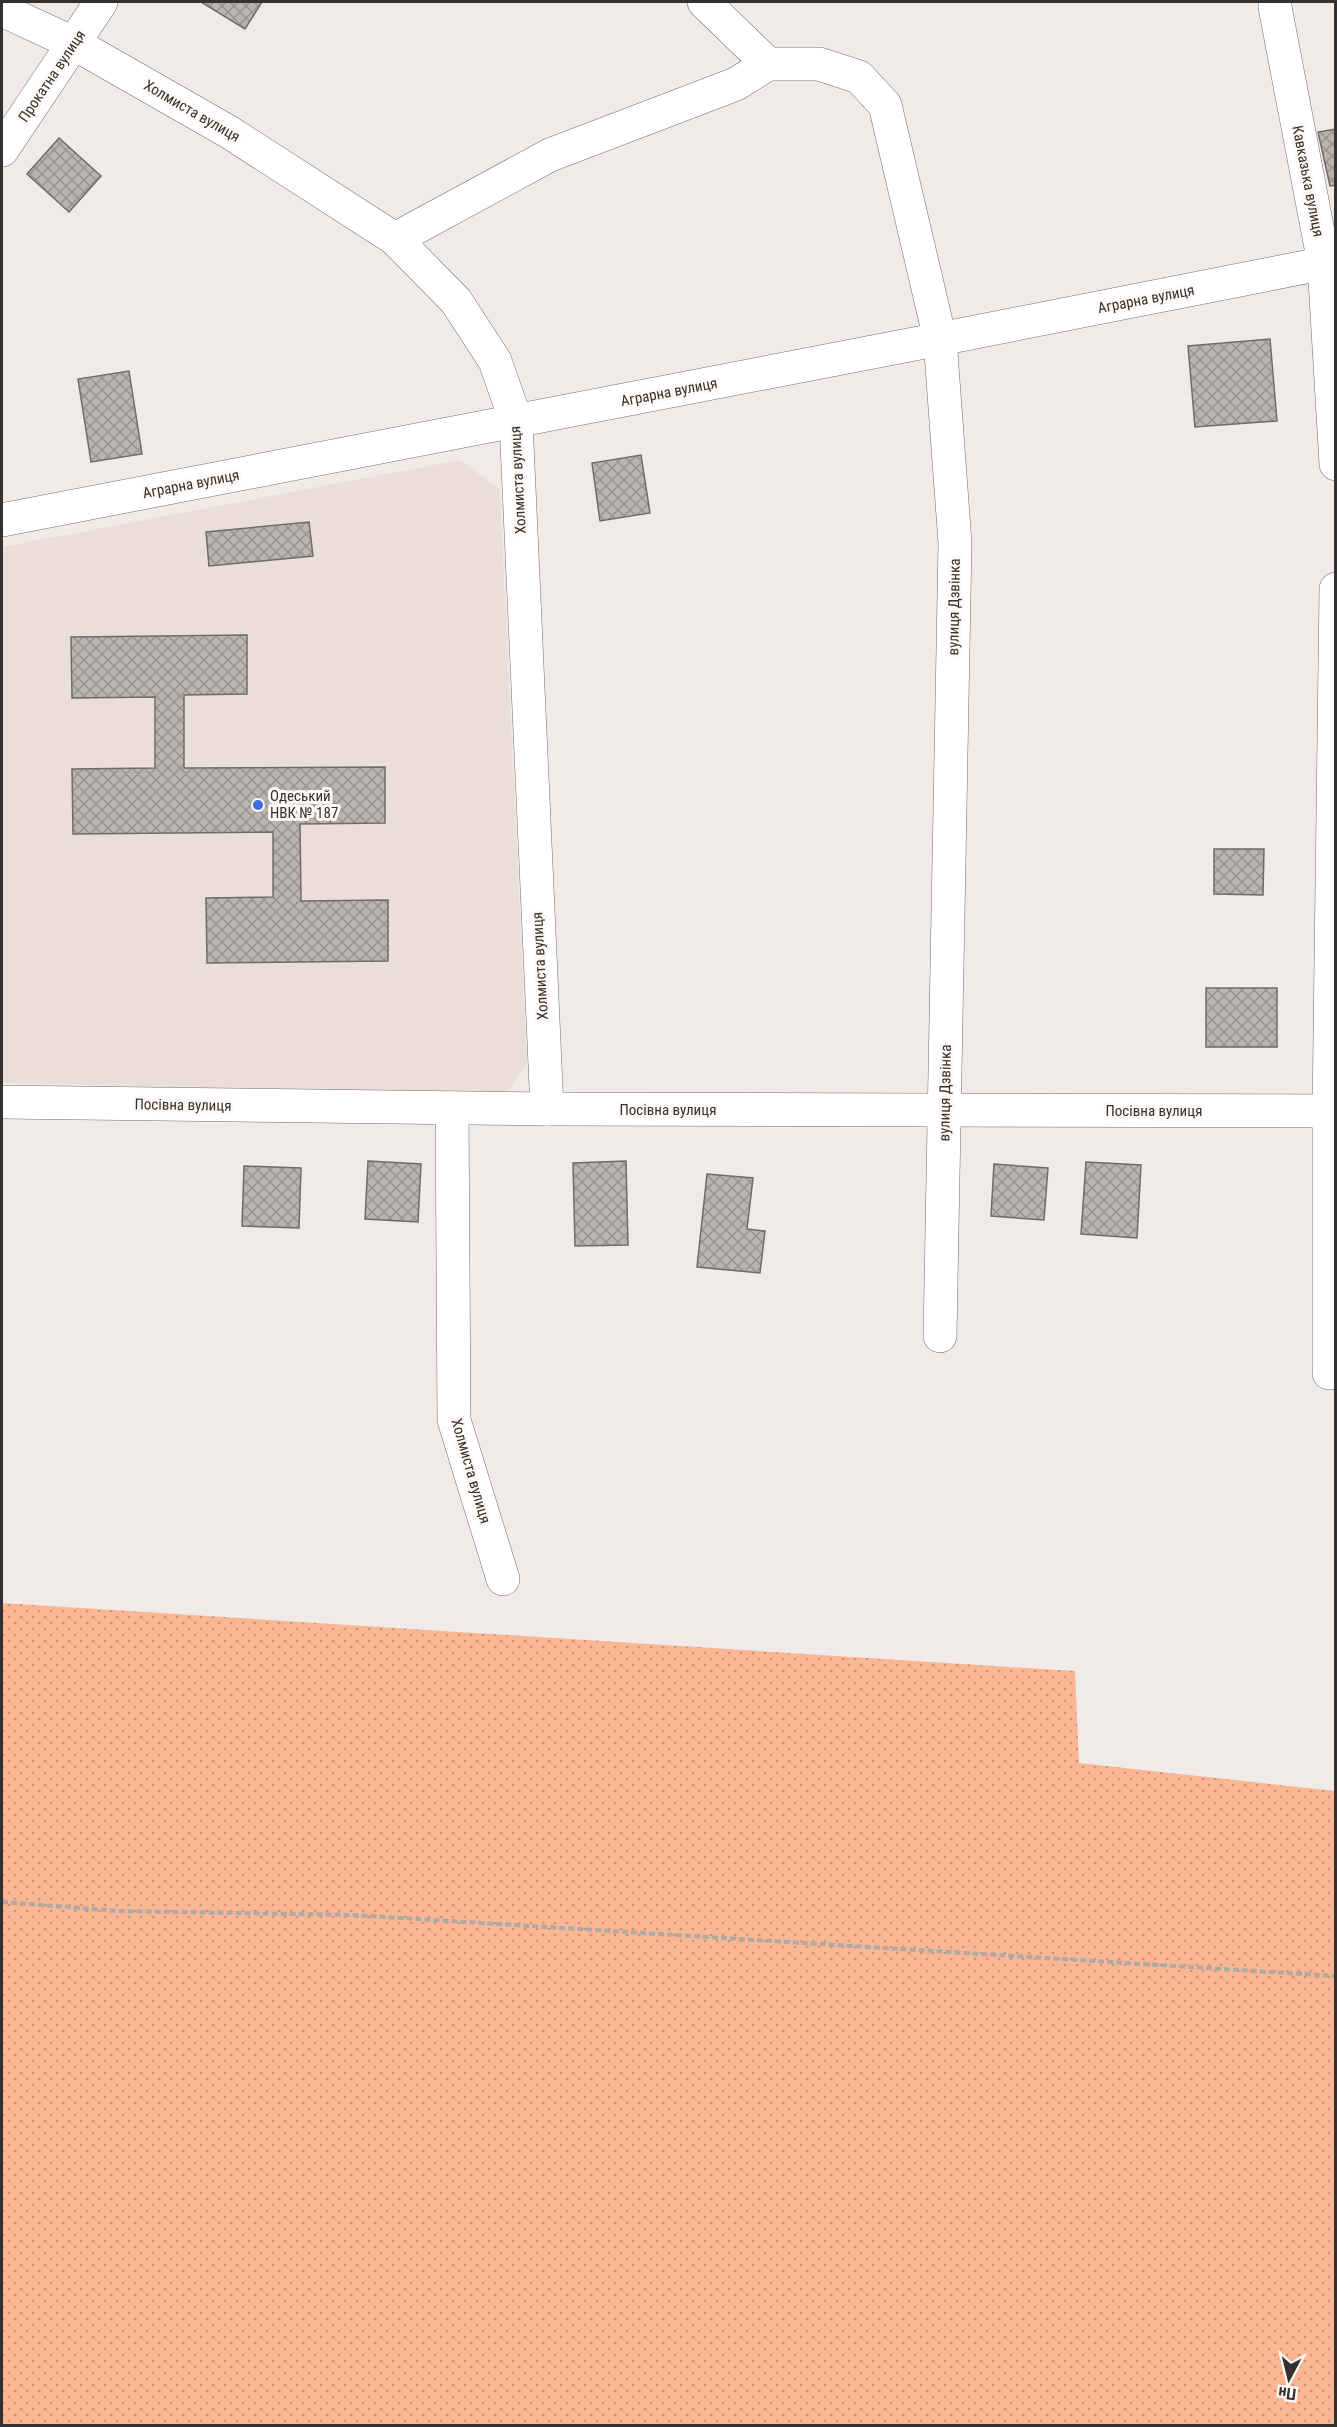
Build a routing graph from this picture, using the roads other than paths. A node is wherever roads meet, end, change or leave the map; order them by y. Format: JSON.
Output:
{"nodes":[{"id":1,"x":101,"y":2,"type":"edge"},
{"id":2,"x":704,"y":2,"type":"edge"},
{"id":3,"x":1275,"y":8,"type":"dead end"},
{"id":4,"x":2,"y":10,"type":"edge"},
{"id":5,"x":75,"y":44,"type":"junction"},
{"id":6,"x":768,"y":64,"type":"junction"},
{"id":7,"x":2,"y":150,"type":"edge"},
{"id":8,"x":395,"y":240,"type":"junction"},
{"id":9,"x":1330,"y":262,"type":"edge"},
{"id":10,"x":940,"y":339,"type":"junction"},
{"id":11,"x":516,"y":421,"type":"junction"},
{"id":12,"x":1335,"y":464,"type":"edge"},
{"id":13,"x":2,"y":520,"type":"edge"},
{"id":14,"x":1335,"y":589,"type":"edge"},
{"id":15,"x":2,"y":1102,"type":"edge"},
{"id":16,"x":452,"y":1108,"type":"junction"},
{"id":17,"x":547,"y":1109,"type":"junction"},
{"id":18,"x":945,"y":1110,"type":"junction"},
{"id":19,"x":1332,"y":1111,"type":"edge"},
{"id":20,"x":940,"y":1336,"type":"dead end"},
{"id":21,"x":1329,"y":1373,"type":"dead end"},
{"id":22,"x":502,"y":1579,"type":"dead end"}],
"edges":[{"from":1,"to":5,"type":"street","name":"Прокатна вулиця"},
{"from":2,"to":6,"type":"street"},
{"from":3,"to":9,"type":"street","name":"Кавказька вулиця"},
{"from":4,"to":5,"type":"street","name":"Холмиста вулиця"},
{"from":5,"to":7,"type":"street","name":"Прокатна вулиця"},
{"from":5,"to":8,"type":"street","name":"Холмиста вулиця"},
{"from":6,"to":8,"type":"street"},
{"from":6,"to":10,"type":"street","name":"вулиця Дзвінка"},
{"from":8,"to":11,"type":"street","name":"Холмиста вулиця"},
{"from":9,"to":10,"type":"street","name":"Аграрна вулиця"},
{"from":9,"to":12,"type":"street","name":"Кавказька вулиця"},
{"from":10,"to":11,"type":"street","name":"Аграрна вулиця"},
{"from":10,"to":18,"type":"street","name":"вулиця Дзвінка"},
{"from":11,"to":13,"type":"street","name":"Аграрна вулиця"},
{"from":11,"to":17,"type":"street","name":"Холмиста вулиця"},
{"from":14,"to":19,"type":"street"},
{"from":15,"to":16,"type":"street","name":"Посівна вулиця"},
{"from":16,"to":17,"type":"street","name":"Посівна вулиця"},
{"from":16,"to":22,"type":"street","name":"Холмиста вулиця"},
{"from":17,"to":18,"type":"street","name":"Посівна вулиця"},
{"from":18,"to":19,"type":"street","name":"Посівна вулиця"},
{"from":18,"to":20,"type":"street","name":"вулиця Дзвінка"},
{"from":19,"to":21,"type":"street"}]}
